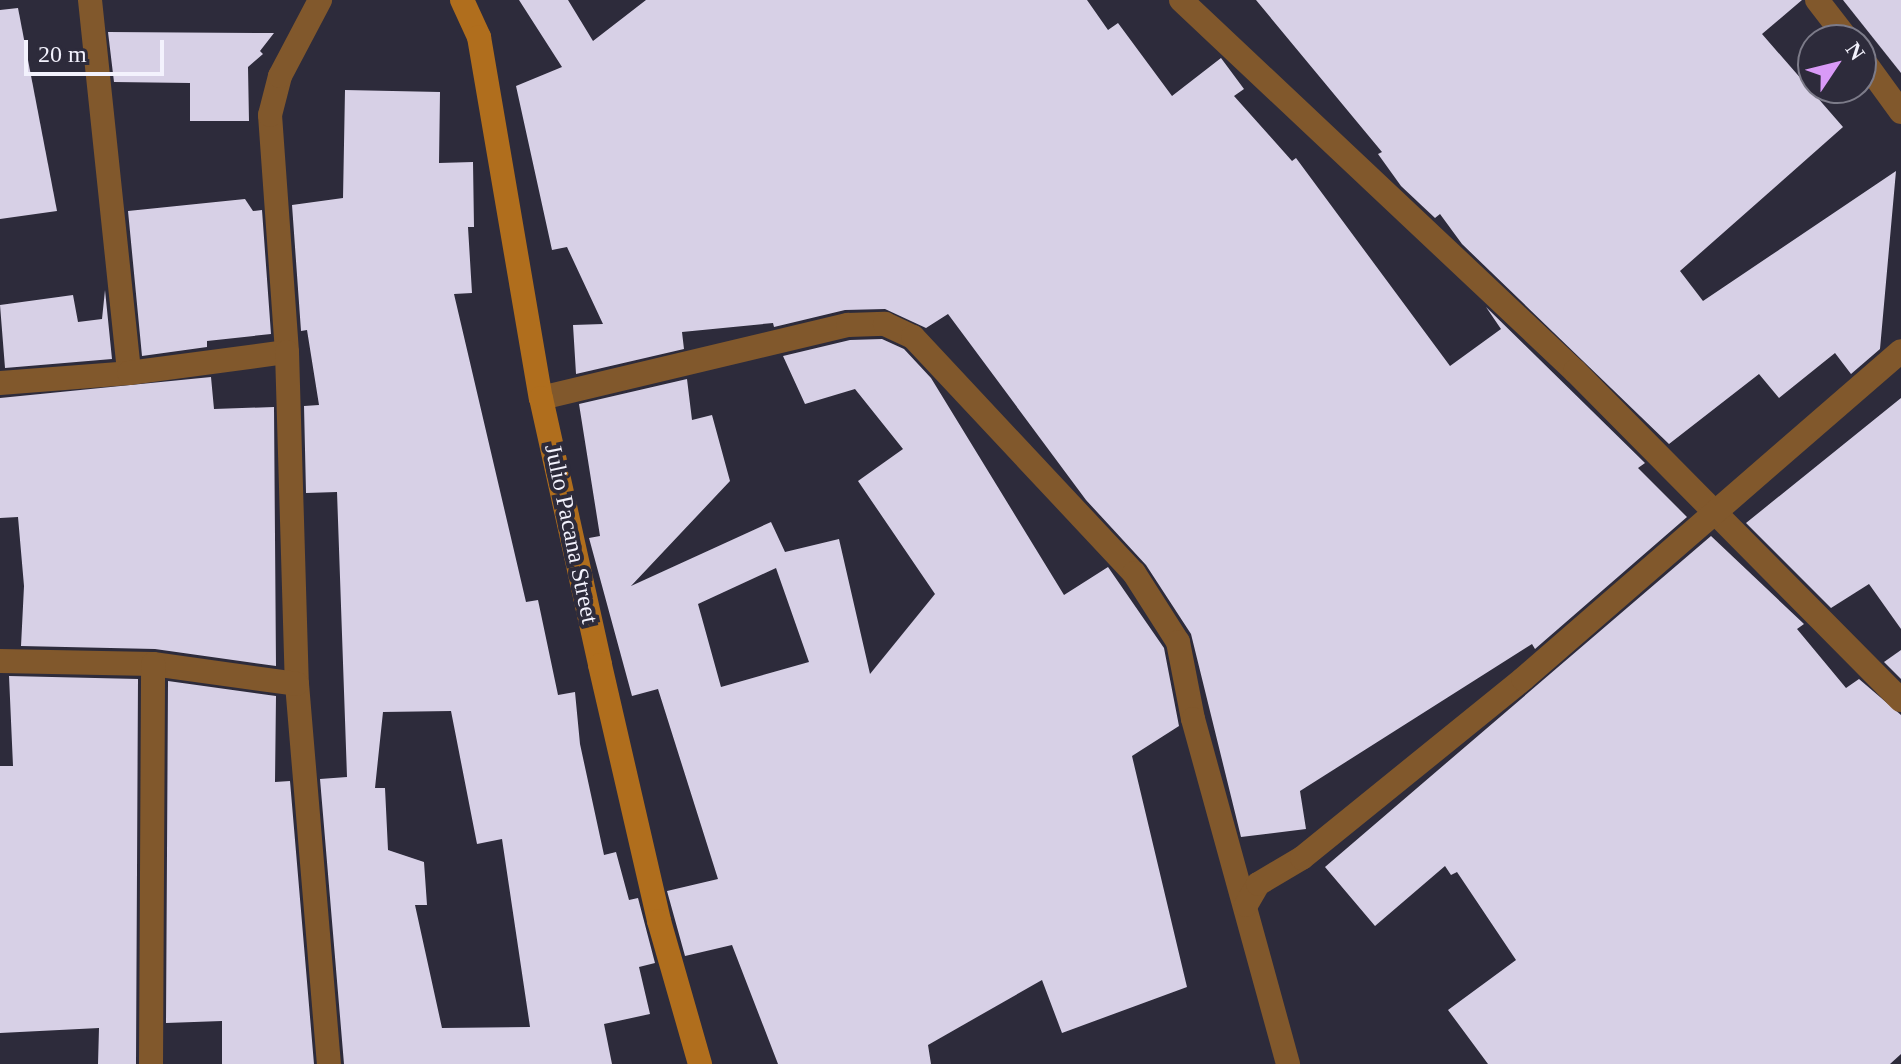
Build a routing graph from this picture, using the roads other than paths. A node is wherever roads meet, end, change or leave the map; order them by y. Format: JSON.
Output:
{"nodes":[{"id":1,"x":90,"y":0,"type":"edge"},
{"id":2,"x":320,"y":0,"type":"edge"},
{"id":3,"x":462,"y":0,"type":"edge"},
{"id":4,"x":1181,"y":0,"type":"edge"},
{"id":5,"x":1817,"y":0,"type":"edge"},
{"id":6,"x":1836,"y":24,"type":"edge"},
{"id":7,"x":1877,"y":79,"type":"edge"},
{"id":8,"x":1901,"y":112,"type":"edge"},
{"id":9,"x":1901,"y":351,"type":"edge"},
{"id":10,"x":287,"y":352,"type":"junction"},
{"id":11,"x":129,"y":373,"type":"junction"},
{"id":12,"x":0,"y":383,"type":"edge"},
{"id":13,"x":541,"y":398,"type":"junction"},
{"id":14,"x":1719,"y":513,"type":"junction"},
{"id":15,"x":0,"y":661,"type":"edge"},
{"id":16,"x":153,"y":664,"type":"junction"},
{"id":17,"x":297,"y":684,"type":"junction"},
{"id":18,"x":1901,"y":700,"type":"edge"},
{"id":19,"x":1246,"y":905,"type":"junction"},
{"id":20,"x":151,"y":1064,"type":"edge"},
{"id":21,"x":329,"y":1064,"type":"edge"},
{"id":22,"x":700,"y":1064,"type":"edge"},
{"id":23,"x":1288,"y":1064,"type":"edge"}],
"edges":[{"from":1,"to":11,"type":"street"},
{"from":2,"to":10,"type":"street"},
{"from":3,"to":13,"type":"street","name":"Julio Pacana Street"},
{"from":4,"to":14,"type":"street"},
{"from":5,"to":6,"type":"street"},
{"from":7,"to":8,"type":"street"},
{"from":9,"to":14,"type":"street"},
{"from":10,"to":11,"type":"street"},
{"from":10,"to":17,"type":"street"},
{"from":11,"to":12,"type":"street"},
{"from":13,"to":19,"type":"street"},
{"from":13,"to":22,"type":"street","name":"Julio Pacana Street"},
{"from":14,"to":18,"type":"street"},
{"from":14,"to":19,"type":"street"},
{"from":15,"to":16,"type":"street"},
{"from":16,"to":17,"type":"street"},
{"from":16,"to":20,"type":"street"},
{"from":17,"to":21,"type":"street"},
{"from":19,"to":23,"type":"street"}]}
